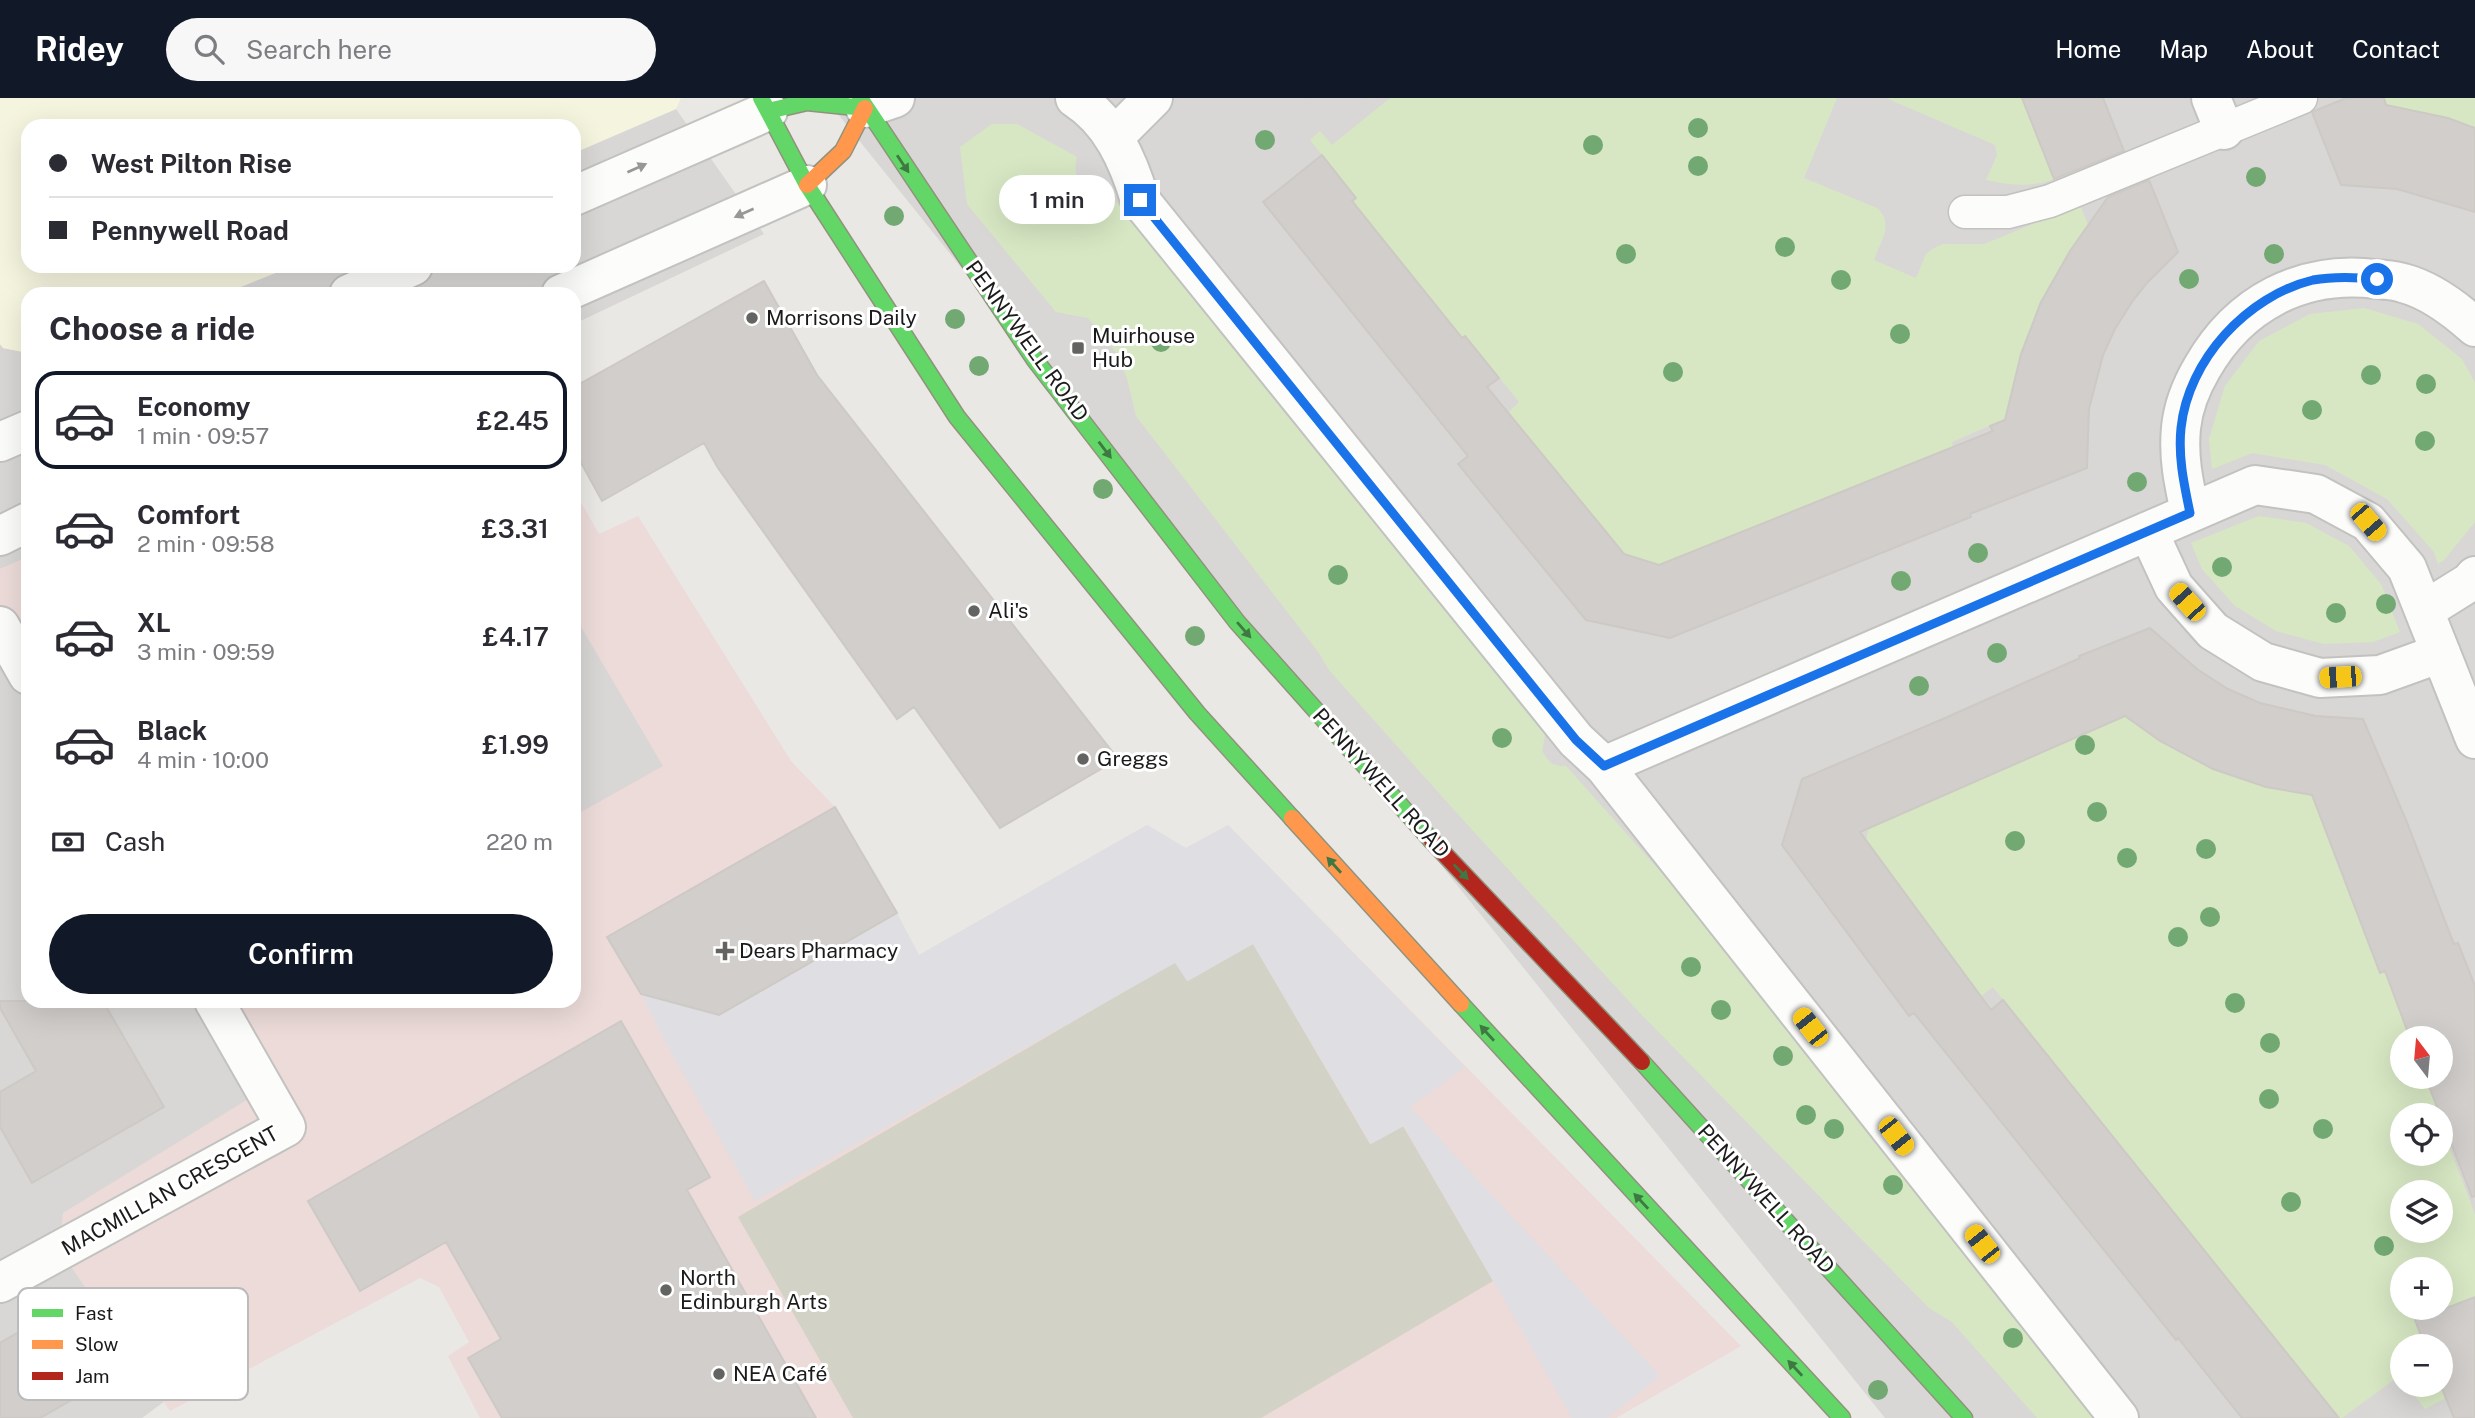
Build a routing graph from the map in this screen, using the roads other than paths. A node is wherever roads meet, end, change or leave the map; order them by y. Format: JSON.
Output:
{"nodes":[{"id":1,"x":1075,"y":98,"type":"edge"},
{"id":2,"x":1153,"y":98,"type":"edge"},
{"id":3,"x":2301,"y":98,"type":"edge"},
{"id":4,"x":873,"y":101,"type":"edge"},
{"id":5,"x":764,"y":104,"type":"edge"},
{"id":6,"x":2218,"y":114,"type":"edge"},
{"id":7,"x":1114,"y":137,"type":"junction"},
{"id":8,"x":807,"y":185,"type":"junction"},
{"id":9,"x":581,"y":193,"type":"edge"},
{"id":10,"x":1965,"y":212,"type":"dead end"},
{"id":11,"x":397,"y":273,"type":"edge"},
{"id":12,"x":366,"y":287,"type":"edge"},
{"id":13,"x":577,"y":287,"type":"edge"},
{"id":14,"x":2475,"y":327,"type":"edge"},
{"id":15,"x":21,"y":433,"type":"edge"},
{"id":16,"x":0,"y":442,"type":"edge"},
{"id":17,"x":2190,"y":513,"type":"junction"},
{"id":18,"x":21,"y":526,"type":"edge"},
{"id":19,"x":2148,"y":531,"type":"junction"},
{"id":20,"x":0,"y":536,"type":"edge"},
{"id":21,"x":2475,"y":576,"type":"edge"},
{"id":22,"x":2425,"y":611,"type":"junction"},
{"id":23,"x":0,"y":625,"type":"edge"},
{"id":24,"x":2441,"y":653,"type":"junction"},
{"id":25,"x":21,"y":662,"type":"edge"},
{"id":26,"x":2475,"y":739,"type":"edge"},
{"id":27,"x":1604,"y":766,"type":"junction"},
{"id":28,"x":218,"y":1008,"type":"edge"},
{"id":29,"x":0,"y":1283,"type":"edge"},
{"id":30,"x":1842,"y":1418,"type":"edge"},
{"id":31,"x":1965,"y":1418,"type":"edge"},
{"id":32,"x":2119,"y":1418,"type":"edge"}],
"edges":[{"from":1,"to":7,"type":"street"},
{"from":2,"to":7,"type":"street"},
{"from":3,"to":6,"type":"lane"},
{"from":4,"to":5,"type":"street"},
{"from":4,"to":8,"type":"street"},
{"from":4,"to":31,"type":"street","name":"PENNYWELL ROAD","one_way":true},
{"from":5,"to":8,"type":"street"},
{"from":9,"to":5,"type":"street","one_way":true},
{"from":6,"to":10,"type":"lane"},
{"from":7,"to":27,"type":"street"},
{"from":8,"to":13,"type":"street","one_way":true},
{"from":30,"to":8,"type":"street","one_way":true},
{"from":11,"to":12,"type":"street"},
{"from":14,"to":17,"type":"street"},
{"from":15,"to":16,"type":"street"},
{"from":17,"to":19,"type":"street"},
{"from":17,"to":22,"type":"street"},
{"from":18,"to":20,"type":"street"},
{"from":19,"to":24,"type":"street"},
{"from":19,"to":27,"type":"street"},
{"from":21,"to":22,"type":"street"},
{"from":22,"to":24,"type":"street"},
{"from":23,"to":25,"type":"street"},
{"from":24,"to":26,"type":"street"},
{"from":27,"to":32,"type":"street"},
{"from":28,"to":29,"type":"street","name":"MACMILLAN CRESCENT"}]}
